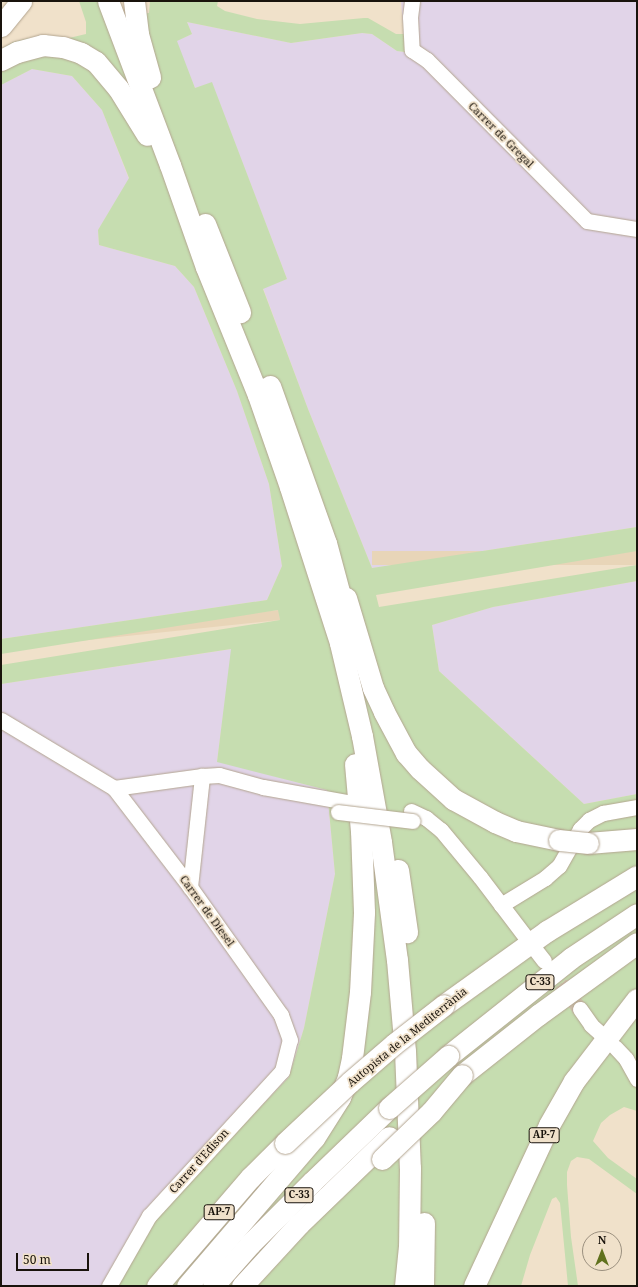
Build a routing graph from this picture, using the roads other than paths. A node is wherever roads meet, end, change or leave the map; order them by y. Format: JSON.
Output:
{"nodes":[{"id":1,"x":21,"y":1,"type":"edge"},
{"id":2,"x":108,"y":1,"type":"edge"},
{"id":3,"x":134,"y":1,"type":"edge"},
{"id":4,"x":412,"y":1,"type":"edge"},
{"id":5,"x":1,"y":26,"type":"edge"},
{"id":6,"x":1,"y":60,"type":"edge"},
{"id":7,"x":186,"y":212,"type":"junction"},
{"id":8,"x":637,"y":229,"type":"edge"},
{"id":9,"x":326,"y":543,"type":"junction"},
{"id":10,"x":325,"y":598,"type":"junction"},
{"id":11,"x":1,"y":720,"type":"edge"},
{"id":12,"x":202,"y":776,"type":"junction"},
{"id":13,"x":263,"y":787,"type":"junction"},
{"id":14,"x":114,"y":788,"type":"junction"},
{"id":15,"x":637,"y":808,"type":"edge"},
{"id":16,"x":411,"y":816,"type":"junction"},
{"id":17,"x":637,"y":839,"type":"edge"},
{"id":18,"x":637,"y":876,"type":"edge"},
{"id":19,"x":190,"y":887,"type":"junction"},
{"id":20,"x":501,"y":904,"type":"junction"},
{"id":21,"x":637,"y":914,"type":"edge"},
{"id":22,"x":524,"y":935,"type":"dead end"},
{"id":23,"x":637,"y":944,"type":"edge"},
{"id":24,"x":534,"y":948,"type":"dead end"},
{"id":25,"x":544,"y":961,"type":"tunnel mouth"},
{"id":26,"x":637,"y":998,"type":"edge"},
{"id":27,"x":580,"y":1009,"type":"tunnel mouth"},
{"id":28,"x":600,"y":1033,"type":"dead end"},
{"id":29,"x":290,"y":1040,"type":"joint"},
{"id":30,"x":615,"y":1047,"type":"dead end"},
{"id":31,"x":462,"y":1075,"type":"junction"},
{"id":32,"x":637,"y":1079,"type":"edge"},
{"id":33,"x":424,"y":1245,"type":"junction"},
{"id":34,"x":109,"y":1286,"type":"edge"},
{"id":35,"x":157,"y":1286,"type":"edge"},
{"id":36,"x":187,"y":1286,"type":"edge"},
{"id":37,"x":213,"y":1286,"type":"edge"},
{"id":38,"x":242,"y":1286,"type":"edge"},
{"id":39,"x":261,"y":1286,"type":"edge"},
{"id":40,"x":405,"y":1286,"type":"edge"},
{"id":41,"x":416,"y":1286,"type":"edge"},
{"id":42,"x":423,"y":1286,"type":"edge"},
{"id":43,"x":474,"y":1286,"type":"edge"}],
"edges":[{"from":1,"to":5,"type":"highway"},
{"from":2,"to":7,"type":"highway"},
{"from":3,"to":9,"type":"highway"},
{"from":4,"to":8,"type":"street","name":"Carrer de Gregal"},
{"from":6,"to":7,"type":"highway"},
{"from":7,"to":10,"type":"highway"},
{"from":9,"to":17,"type":"highway","bridge":true},
{"from":9,"to":33,"type":"highway"},
{"from":10,"to":36,"type":"highway"},
{"from":10,"to":40,"type":"highway"},
{"from":11,"to":14,"type":"street"},
{"from":12,"to":13,"type":"street"},
{"from":12,"to":14,"type":"street"},
{"from":12,"to":19,"type":"street"},
{"from":13,"to":16,"type":"street"},
{"from":13,"to":16,"type":"street","bridge":true},
{"from":14,"to":19,"type":"street","name":"Carrer de Diesel"},
{"from":15,"to":20,"type":"street"},
{"from":16,"to":20,"type":"street"},
{"from":18,"to":35,"type":"highway","name":"Autopista de la Mediterrània","number":"AP-7","bridge":true},
{"from":19,"to":29,"type":"street","name":"Carrer de Diesel"},
{"from":20,"to":22,"type":"street"},
{"from":21,"to":37,"type":"highway","number":"C-33","bridge":true},
{"from":23,"to":31,"type":"highway","number":"C-33"},
{"from":24,"to":25,"type":"street"},
{"from":26,"to":43,"type":"highway","number":"AP-7"},
{"from":27,"to":28,"type":"street"},
{"from":29,"to":34,"type":"street","name":"Carrer d'Edison"},
{"from":30,"to":32,"type":"street"},
{"from":31,"to":38,"type":"highway","number":"C-33","bridge":true},
{"from":31,"to":39,"type":"highway","bridge":true},
{"from":33,"to":41,"type":"highway"},
{"from":33,"to":42,"type":"highway"}]}
